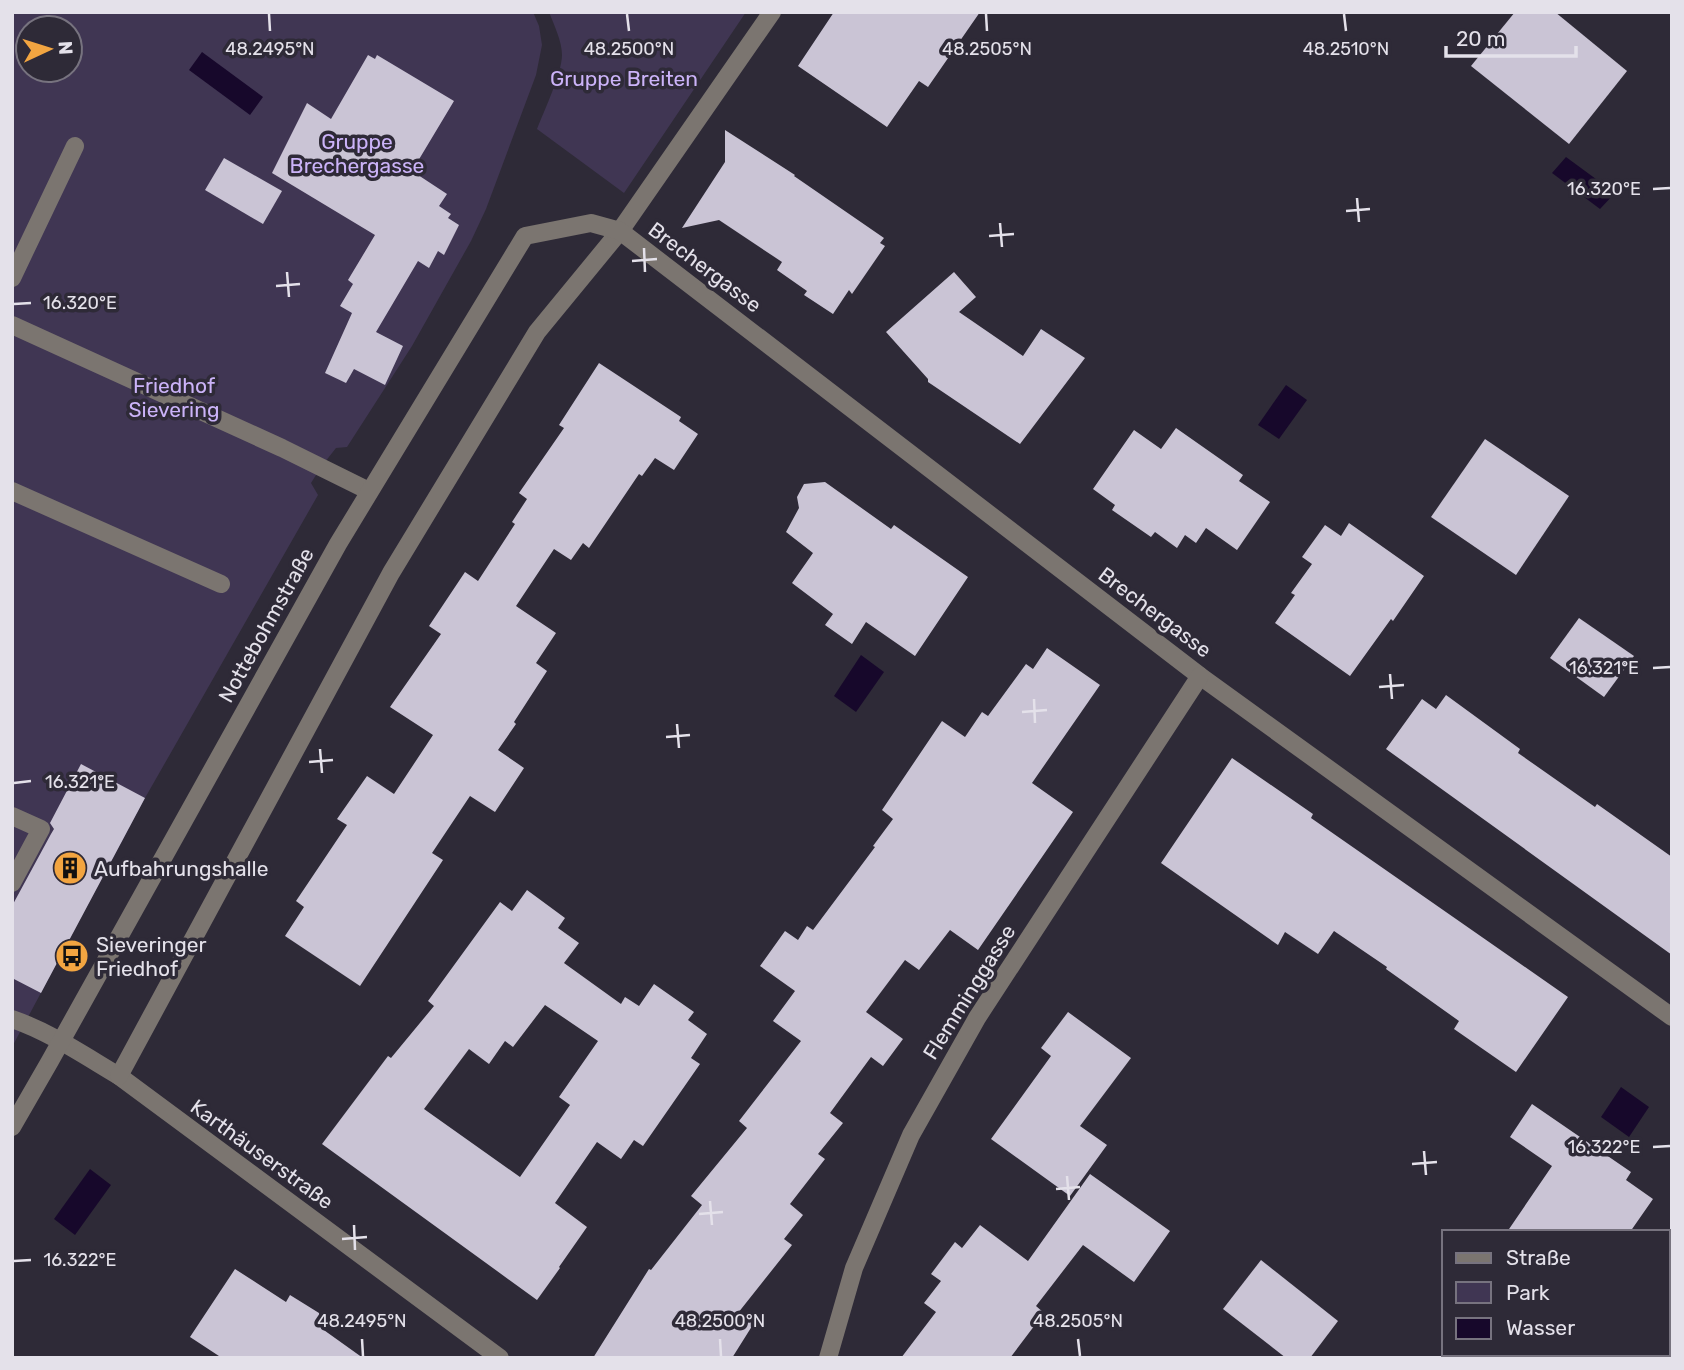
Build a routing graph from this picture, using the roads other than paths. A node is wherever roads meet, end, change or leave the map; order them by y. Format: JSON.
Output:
{"nodes":[{"id":1,"x":772,"y":12,"type":"edge"},
{"id":2,"x":75,"y":146,"type":"dead end"},
{"id":3,"x":620,"y":231,"type":"junction"},
{"id":4,"x":12,"y":278,"type":"edge"},
{"id":5,"x":12,"y":325,"type":"edge"},
{"id":6,"x":12,"y":491,"type":"edge"},
{"id":7,"x":369,"y":491,"type":"junction"},
{"id":8,"x":221,"y":584,"type":"dead end"},
{"id":9,"x":1200,"y":676,"type":"junction"},
{"id":10,"x":12,"y":816,"type":"edge"},
{"id":11,"x":12,"y":883,"type":"edge"},
{"id":12,"x":1672,"y":1017,"type":"edge"},
{"id":13,"x":12,"y":1019,"type":"edge"},
{"id":14,"x":61,"y":1042,"type":"junction"},
{"id":15,"x":119,"y":1076,"type":"junction"},
{"id":16,"x":12,"y":1127,"type":"edge"},
{"id":17,"x":500,"y":1358,"type":"edge"},
{"id":18,"x":828,"y":1358,"type":"edge"}],
"edges":[{"from":1,"to":3,"type":"street"},
{"from":2,"to":4,"type":"street"},
{"from":3,"to":7,"type":"street","name":"Nottebohmstraße"},
{"from":3,"to":9,"type":"street","name":"Brechergasse"},
{"from":3,"to":15,"type":"street"},
{"from":5,"to":7,"type":"street"},
{"from":6,"to":8,"type":"street"},
{"from":7,"to":14,"type":"street","name":"Nottebohmstraße"},
{"from":9,"to":12,"type":"street","name":"Brechergasse"},
{"from":9,"to":18,"type":"street","name":"Flemminggasse"},
{"from":10,"to":11,"type":"street"},
{"from":13,"to":14,"type":"street","name":"Karthäuserstraße"},
{"from":14,"to":15,"type":"street","name":"Karthäuserstraße"},
{"from":14,"to":16,"type":"street","name":"Nottebohmstraße"},
{"from":15,"to":17,"type":"street","name":"Karthäuserstraße"}]}
